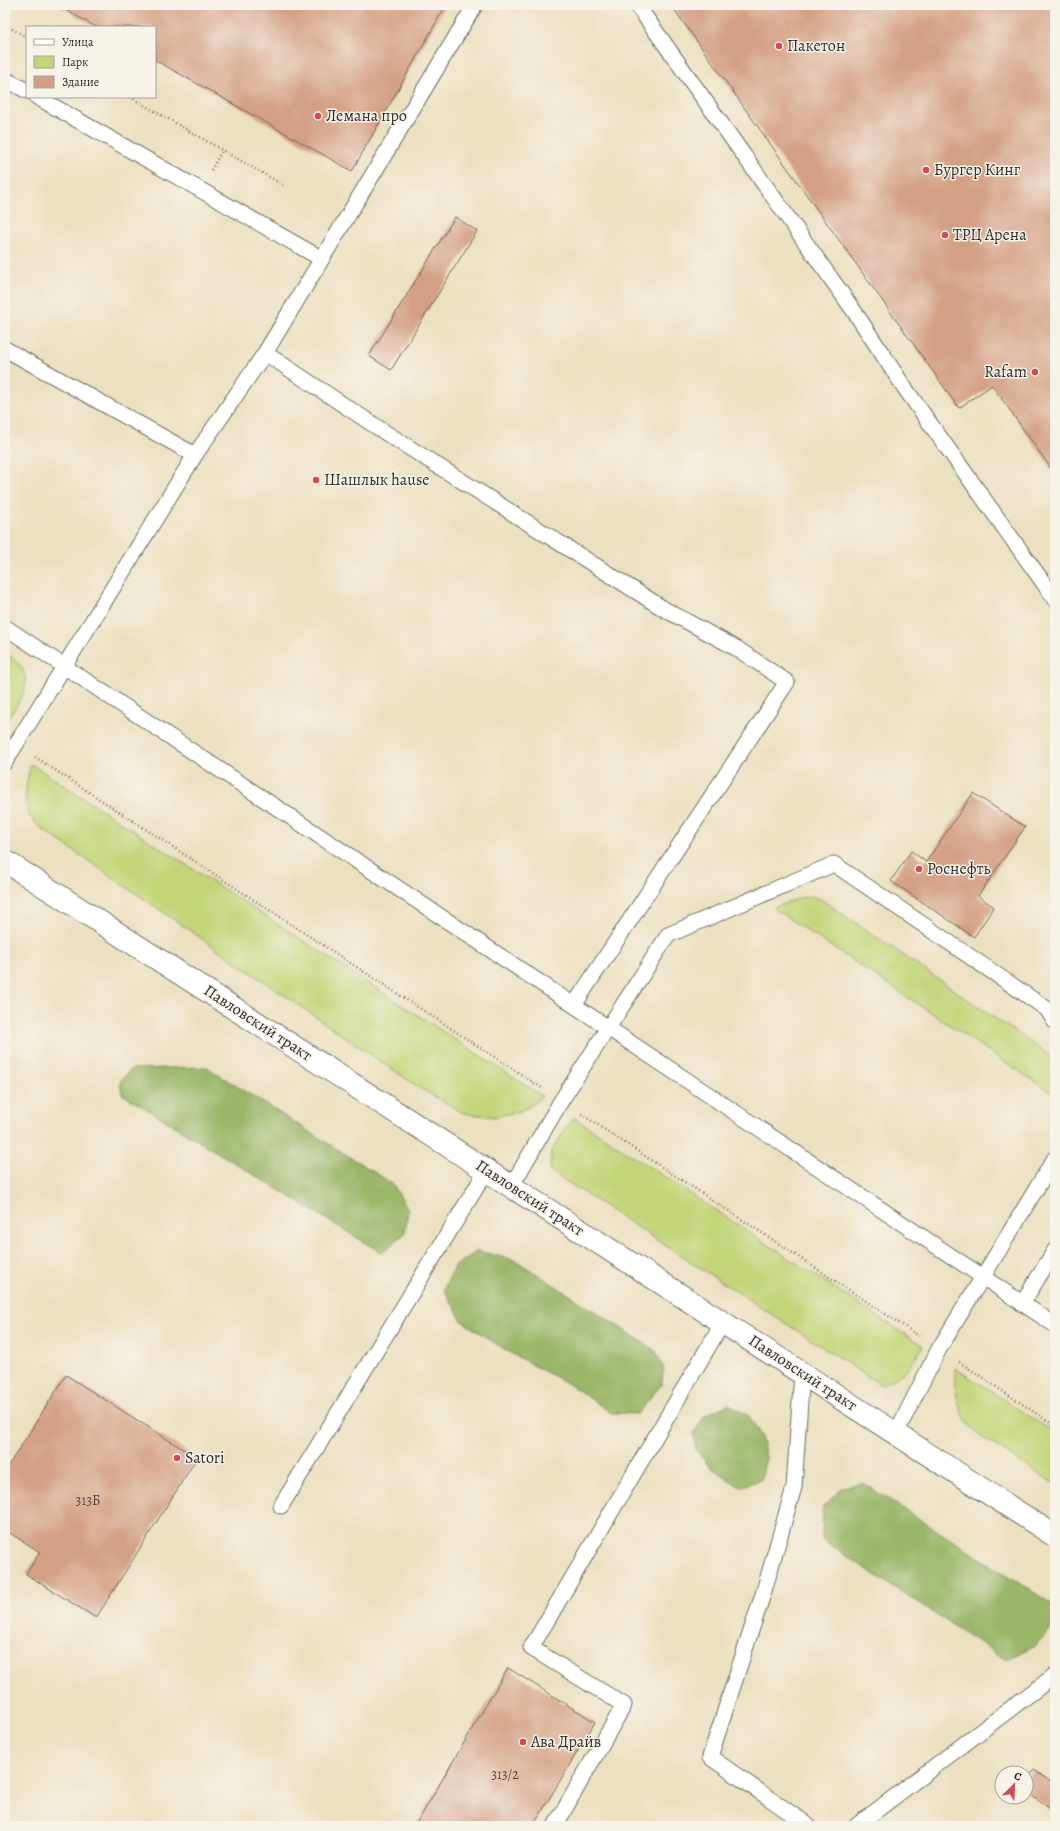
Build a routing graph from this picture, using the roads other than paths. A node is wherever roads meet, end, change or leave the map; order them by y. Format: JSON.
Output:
{"nodes":[{"id":1,"x":475,"y":5,"type":"edge"},
{"id":2,"x":637,"y":5,"type":"edge"},
{"id":3,"x":5,"y":79,"type":"edge"},
{"id":4,"x":26,"y":90,"type":"edge"},
{"id":5,"x":39,"y":98,"type":"edge"},
{"id":6,"x":322,"y":259,"type":"junction"},
{"id":7,"x":5,"y":348,"type":"edge"},
{"id":8,"x":265,"y":353,"type":"junction"},
{"id":9,"x":195,"y":455,"type":"junction"},
{"id":10,"x":1055,"y":599,"type":"edge"},
{"id":11,"x":5,"y":627,"type":"edge"},
{"id":12,"x":64,"y":665,"type":"junction"},
{"id":13,"x":5,"y":762,"type":"edge"},
{"id":14,"x":7,"y":867,"type":"edge"},
{"id":15,"x":574,"y":1005,"type":"junction"},
{"id":16,"x":1055,"y":1022,"type":"edge"},
{"id":17,"x":609,"y":1028,"type":"junction"},
{"id":18,"x":1055,"y":1158,"type":"edge"},
{"id":19,"x":487,"y":1170,"type":"junction"},
{"id":20,"x":512,"y":1185,"type":"junction"},
{"id":21,"x":1055,"y":1250,"type":"edge"},
{"id":22,"x":984,"y":1278,"type":"junction"},
{"id":23,"x":1022,"y":1304,"type":"junction"},
{"id":24,"x":723,"y":1322,"type":"junction"},
{"id":25,"x":1055,"y":1326,"type":"edge"},
{"id":26,"x":802,"y":1373,"type":"junction"},
{"id":27,"x":896,"y":1433,"type":"junction"},
{"id":28,"x":280,"y":1506,"type":"dead end"},
{"id":29,"x":1055,"y":1536,"type":"edge"},
{"id":30,"x":1055,"y":1675,"type":"edge"},
{"id":31,"x":555,"y":1826,"type":"edge"},
{"id":32,"x":809,"y":1826,"type":"edge"},
{"id":33,"x":856,"y":1826,"type":"edge"}],
"edges":[{"from":1,"to":6,"type":"lane"},
{"from":2,"to":10,"type":"lane"},
{"from":3,"to":4,"type":"lane"},
{"from":5,"to":6,"type":"lane"},
{"from":6,"to":8,"type":"lane"},
{"from":7,"to":9,"type":"lane"},
{"from":8,"to":9,"type":"lane"},
{"from":8,"to":15,"type":"lane"},
{"from":9,"to":12,"type":"lane"},
{"from":11,"to":12,"type":"lane"},
{"from":12,"to":13,"type":"lane"},
{"from":12,"to":15,"type":"lane"},
{"from":14,"to":19,"type":"main road","name":"Павловский тракт"},
{"from":15,"to":17,"type":"lane"},
{"from":16,"to":17,"type":"lane"},
{"from":17,"to":20,"type":"lane"},
{"from":17,"to":22,"type":"lane"},
{"from":18,"to":22,"type":"lane"},
{"from":19,"to":20,"type":"main road","name":"Павловский тракт"},
{"from":19,"to":28,"type":"lane"},
{"from":20,"to":24,"type":"main road","name":"Павловский тракт"},
{"from":21,"to":23,"type":"lane"},
{"from":22,"to":23,"type":"lane"},
{"from":22,"to":27,"type":"lane"},
{"from":23,"to":25,"type":"lane"},
{"from":24,"to":26,"type":"main road","name":"Павловский тракт"},
{"from":24,"to":31,"type":"lane"},
{"from":26,"to":27,"type":"main road","name":"Павловский тракт"},
{"from":26,"to":32,"type":"lane"},
{"from":27,"to":29,"type":"main road","name":"Павловский тракт"},
{"from":30,"to":33,"type":"lane"}]}
